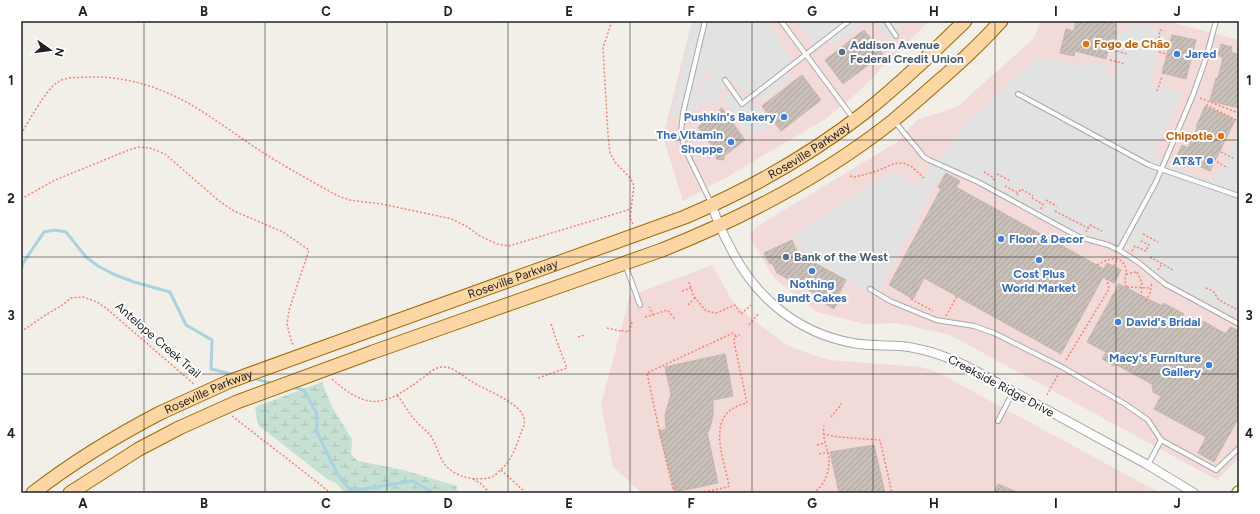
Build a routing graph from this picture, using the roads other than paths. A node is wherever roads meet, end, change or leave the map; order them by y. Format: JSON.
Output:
{"nodes":[{"id":1,"x":705,"y":21,"type":"edge"},
{"id":2,"x":781,"y":21,"type":"edge"},
{"id":3,"x":849,"y":21,"type":"edge"},
{"id":4,"x":886,"y":21,"type":"edge"},
{"id":5,"x":961,"y":21,"type":"edge"},
{"id":6,"x":965,"y":21,"type":"edge"},
{"id":7,"x":1216,"y":21,"type":"edge"},
{"id":8,"x":1000,"y":24,"type":"edge"},
{"id":9,"x":896,"y":36,"type":"dead end"},
{"id":10,"x":948,"y":38,"type":"junction"},
{"id":11,"x":806,"y":55,"type":"junction"},
{"id":12,"x":725,"y":80,"type":"dead end"},
{"id":13,"x":1018,"y":94,"type":"dead end"},
{"id":14,"x":854,"y":120,"type":"junction"},
{"id":15,"x":894,"y":120,"type":"junction"},
{"id":16,"x":1161,"y":169,"type":"junction"},
{"id":17,"x":1239,"y":196,"type":"edge"},
{"id":18,"x":712,"y":206,"type":"junction"},
{"id":19,"x":720,"y":226,"type":"junction"},
{"id":20,"x":1119,"y":250,"type":"junction"},
{"id":21,"x":625,"y":263,"type":"junction"},
{"id":22,"x":870,"y":289,"type":"dead end"},
{"id":23,"x":640,"y":305,"type":"dead end"},
{"id":24,"x":1239,"y":324,"type":"edge"},
{"id":25,"x":1013,"y":392,"type":"junction"},
{"id":26,"x":998,"y":421,"type":"dead end"},
{"id":27,"x":1161,"y":440,"type":"junction"},
{"id":28,"x":1239,"y":448,"type":"edge"},
{"id":29,"x":1148,"y":465,"type":"junction"},
{"id":30,"x":33,"y":493,"type":"edge"},
{"id":31,"x":70,"y":493,"type":"edge"},
{"id":32,"x":1194,"y":493,"type":"edge"}],
"edges":[{"from":1,"to":18,"type":"lane"},
{"from":2,"to":11,"type":"lane"},
{"from":3,"to":11,"type":"lane"},
{"from":4,"to":9,"type":"lane"},
{"from":5,"to":10,"type":"main road"},
{"from":6,"to":10,"type":"main road","name":"Roseville Parkway"},
{"from":7,"to":16,"type":"lane"},
{"from":8,"to":15,"type":"main road","name":"Roseville Parkway"},
{"from":10,"to":14,"type":"main road","name":"Roseville Parkway"},
{"from":11,"to":12,"type":"lane"},
{"from":11,"to":14,"type":"lane"},
{"from":13,"to":16,"type":"lane"},
{"from":14,"to":18,"type":"main road","name":"Roseville Parkway"},
{"from":15,"to":19,"type":"main road","name":"Roseville Parkway"},
{"from":15,"to":20,"type":"lane"},
{"from":16,"to":17,"type":"lane"},
{"from":16,"to":20,"type":"lane"},
{"from":18,"to":19,"type":"street","name":"Creekside Ridge Drive"},
{"from":18,"to":30,"type":"main road","name":"Roseville Parkway","bridge":true},
{"from":19,"to":21,"type":"main road","name":"Roseville Parkway"},
{"from":19,"to":25,"type":"street","name":"Creekside Ridge Drive"},
{"from":20,"to":24,"type":"lane"},
{"from":21,"to":23,"type":"lane"},
{"from":21,"to":31,"type":"main road","name":"Roseville Parkway","bridge":true},
{"from":22,"to":27,"type":"lane"},
{"from":25,"to":26,"type":"lane"},
{"from":25,"to":29,"type":"street","name":"Creekside Ridge Drive"},
{"from":27,"to":28,"type":"lane"},
{"from":27,"to":29,"type":"lane"},
{"from":29,"to":32,"type":"street","name":"Creekside Ridge Drive"}]}
